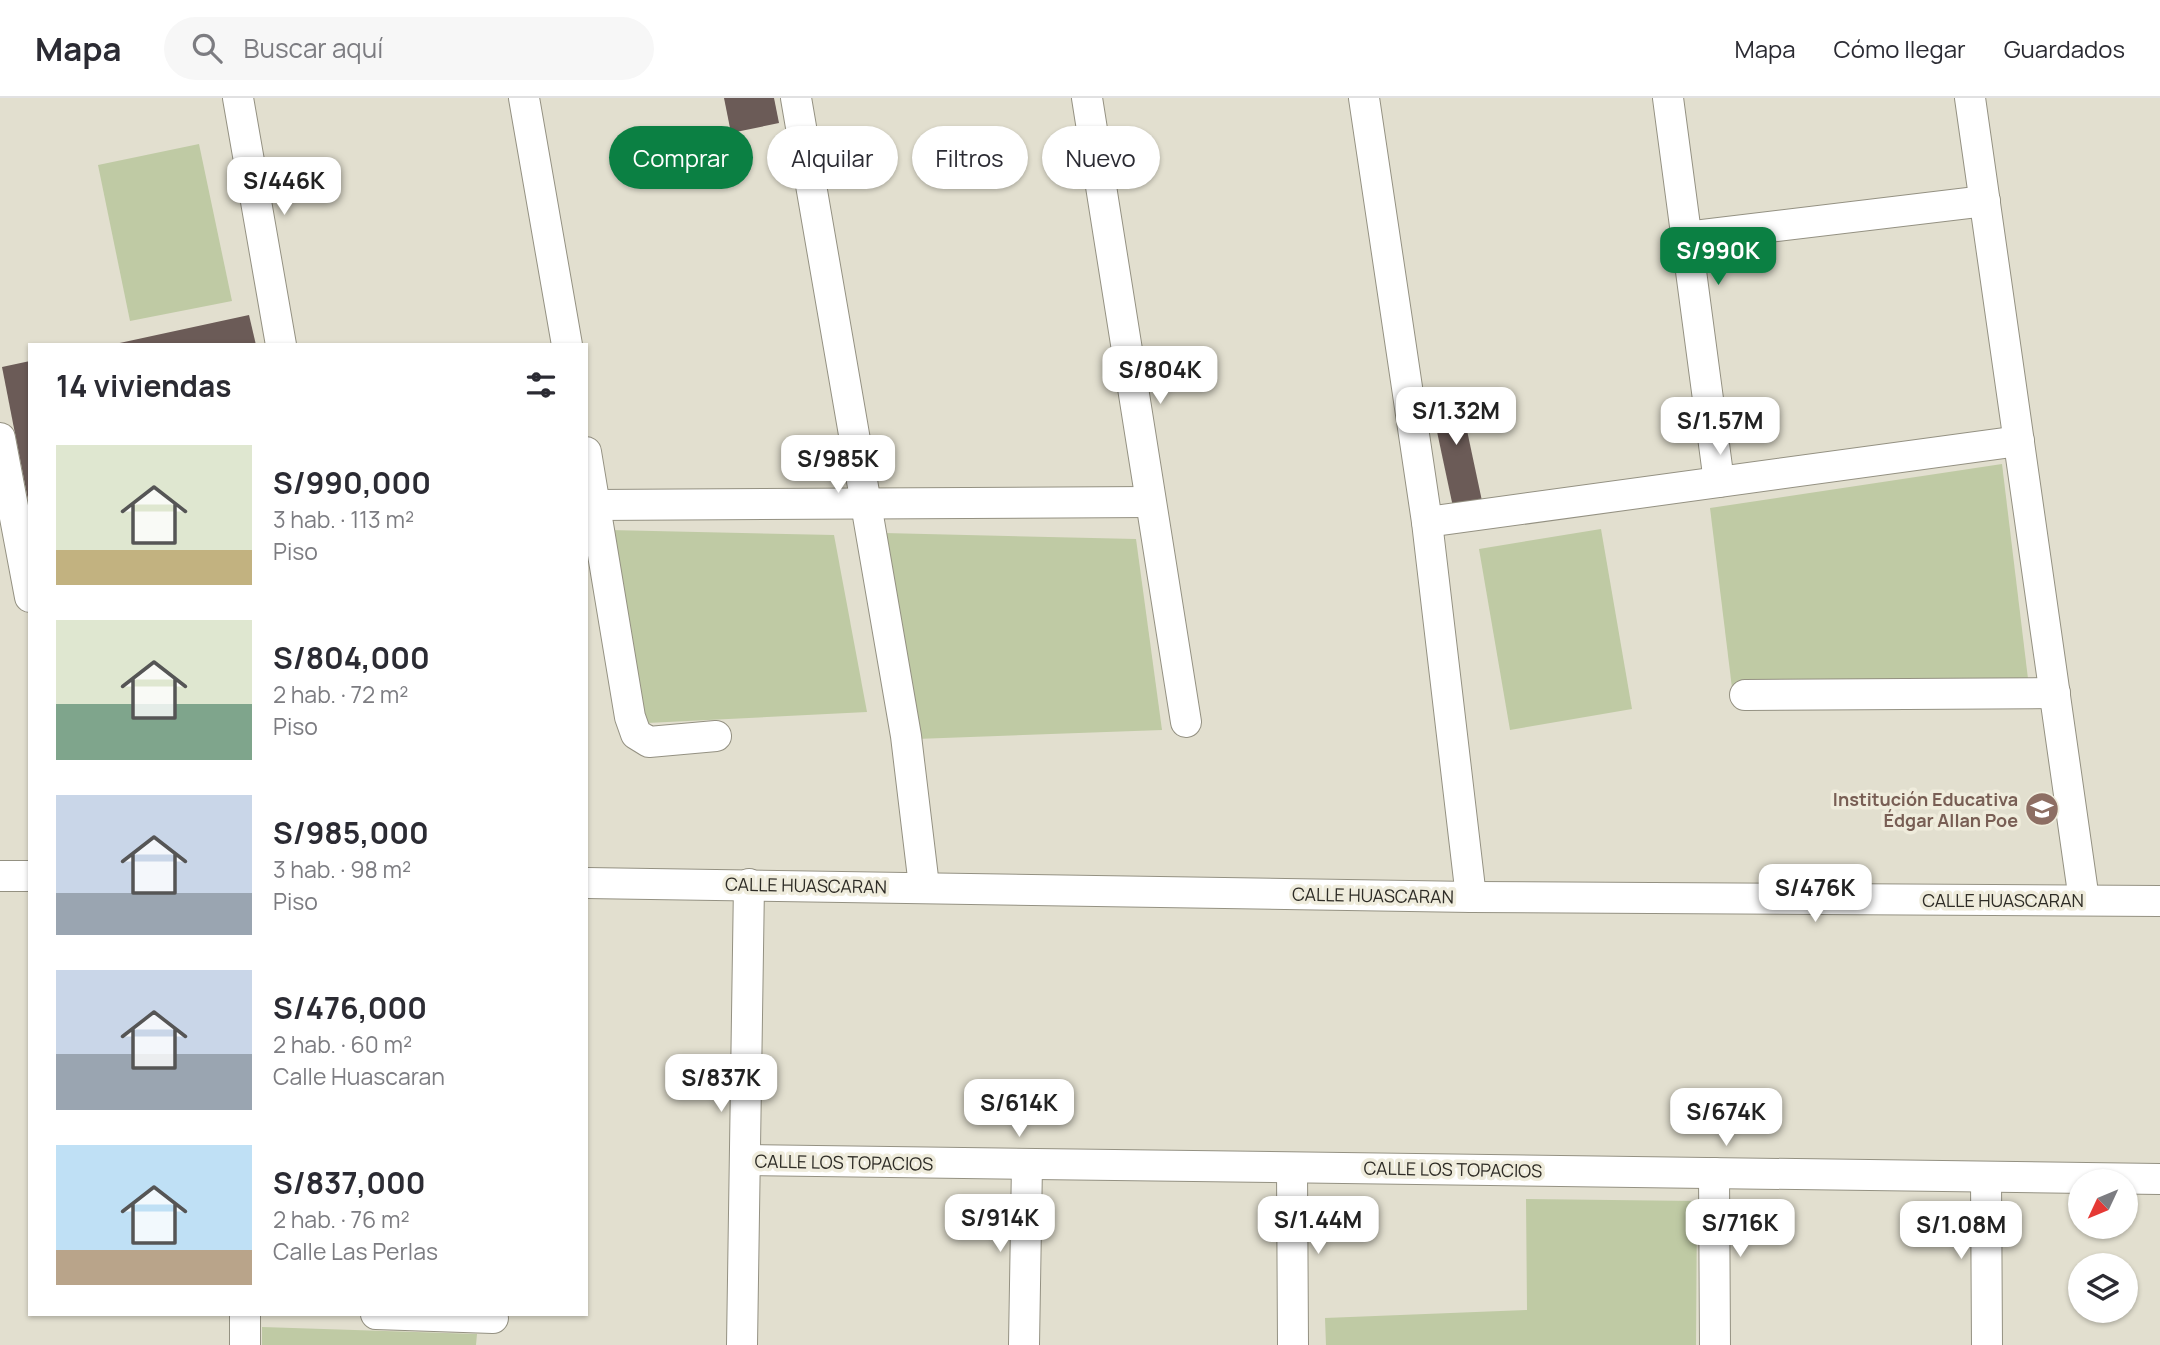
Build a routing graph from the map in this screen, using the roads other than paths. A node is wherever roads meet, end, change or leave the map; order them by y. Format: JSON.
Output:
{"nodes":[{"id":1,"x":238,"y":98,"type":"edge"},
{"id":2,"x":524,"y":98,"type":"edge"},
{"id":3,"x":796,"y":98,"type":"edge"},
{"id":4,"x":1087,"y":98,"type":"edge"},
{"id":5,"x":1364,"y":98,"type":"edge"},
{"id":6,"x":1668,"y":98,"type":"edge"},
{"id":7,"x":1970,"y":98,"type":"edge"},
{"id":8,"x":1985,"y":201,"type":"junction"},
{"id":9,"x":1686,"y":237,"type":"junction"},
{"id":10,"x":281,"y":343,"type":"edge"},
{"id":11,"x":567,"y":343,"type":"edge"},
{"id":12,"x":0,"y":438,"type":"edge"},
{"id":13,"x":2019,"y":441,"type":"junction"},
{"id":14,"x":588,"y":463,"type":"edge"},
{"id":15,"x":1719,"y":482,"type":"junction"},
{"id":16,"x":1149,"y":502,"type":"junction"},
{"id":17,"x":865,"y":504,"type":"junction"},
{"id":18,"x":596,"y":505,"type":"junction"},
{"id":19,"x":1427,"y":522,"type":"junction"},
{"id":20,"x":28,"y":586,"type":"edge"},
{"id":21,"x":2055,"y":693,"type":"junction"},
{"id":22,"x":1745,"y":695,"type":"dead end"},
{"id":23,"x":1186,"y":722,"type":"dead end"},
{"id":24,"x":716,"y":736,"type":"dead end"},
{"id":25,"x":0,"y":876,"type":"edge"},
{"id":26,"x":28,"y":876,"type":"edge"},
{"id":27,"x":588,"y":883,"type":"edge"},
{"id":28,"x":749,"y":884,"type":"junction"},
{"id":29,"x":924,"y":886,"type":"junction"},
{"id":30,"x":1471,"y":897,"type":"junction"},
{"id":31,"x":2084,"y":900,"type":"junction"},
{"id":32,"x":2160,"y":901,"type":"edge"},
{"id":33,"x":745,"y":1160,"type":"junction"},
{"id":34,"x":1027,"y":1164,"type":"junction"},
{"id":35,"x":1292,"y":1168,"type":"junction"},
{"id":36,"x":1714,"y":1173,"type":"junction"},
{"id":37,"x":1986,"y":1177,"type":"junction"},
{"id":38,"x":2160,"y":1179,"type":"edge"},
{"id":39,"x":245,"y":1316,"type":"edge"},
{"id":40,"x":396,"y":1316,"type":"edge"},
{"id":41,"x":493,"y":1326,"type":"edge"},
{"id":42,"x":245,"y":1345,"type":"edge"},
{"id":43,"x":743,"y":1345,"type":"edge"},
{"id":44,"x":1024,"y":1345,"type":"edge"},
{"id":45,"x":1293,"y":1345,"type":"edge"},
{"id":46,"x":1715,"y":1345,"type":"edge"},
{"id":47,"x":1987,"y":1345,"type":"edge"}],
"edges":[{"from":1,"to":10,"type":"street"},
{"from":2,"to":11,"type":"street"},
{"from":3,"to":17,"type":"street"},
{"from":4,"to":16,"type":"street"},
{"from":5,"to":19,"type":"street"},
{"from":6,"to":9,"type":"street"},
{"from":7,"to":8,"type":"street"},
{"from":8,"to":9,"type":"street"},
{"from":8,"to":13,"type":"street"},
{"from":9,"to":15,"type":"street"},
{"from":12,"to":20,"type":"street"},
{"from":13,"to":15,"type":"street"},
{"from":13,"to":21,"type":"street"},
{"from":14,"to":18,"type":"street"},
{"from":15,"to":19,"type":"street"},
{"from":16,"to":17,"type":"street"},
{"from":16,"to":23,"type":"street"},
{"from":17,"to":18,"type":"street"},
{"from":17,"to":29,"type":"street"},
{"from":18,"to":24,"type":"street"},
{"from":19,"to":30,"type":"street"},
{"from":21,"to":22,"type":"street"},
{"from":21,"to":31,"type":"street"},
{"from":25,"to":26,"type":"street"},
{"from":27,"to":28,"type":"street","name":"CALLE HUASCARAN"},
{"from":28,"to":29,"type":"street","name":"CALLE HUASCARAN"},
{"from":28,"to":33,"type":"street"},
{"from":29,"to":30,"type":"street","name":"CALLE HUASCARAN"},
{"from":30,"to":31,"type":"street","name":"CALLE HUASCARAN"},
{"from":31,"to":32,"type":"street","name":"CALLE HUASCARAN"},
{"from":33,"to":34,"type":"street","name":"CALLE LOS TOPACIOS"},
{"from":33,"to":43,"type":"street"},
{"from":34,"to":35,"type":"street","name":"CALLE LOS TOPACIOS"},
{"from":34,"to":44,"type":"street"},
{"from":35,"to":36,"type":"street","name":"CALLE LOS TOPACIOS"},
{"from":35,"to":45,"type":"street"},
{"from":36,"to":37,"type":"street","name":"CALLE LOS TOPACIOS"},
{"from":36,"to":46,"type":"street"},
{"from":37,"to":38,"type":"street","name":"CALLE LOS TOPACIOS"},
{"from":37,"to":47,"type":"street"},
{"from":39,"to":42,"type":"street"},
{"from":40,"to":41,"type":"street"}]}
